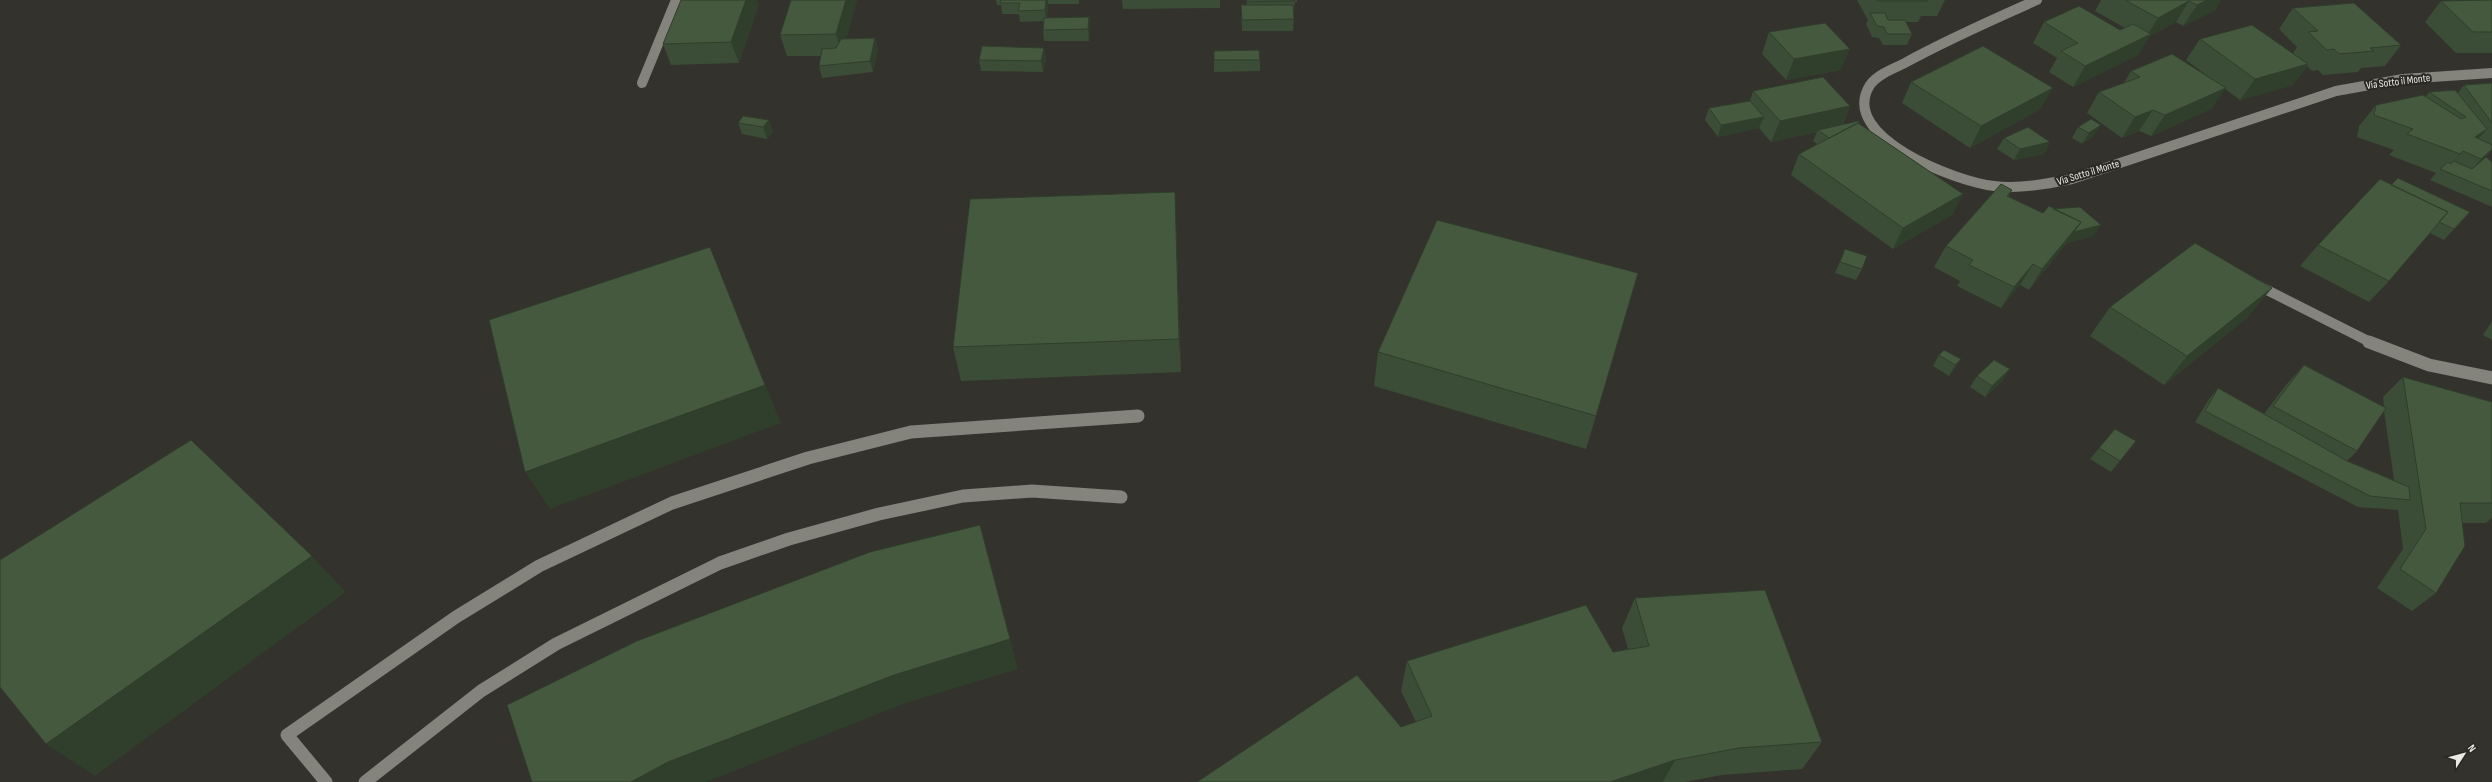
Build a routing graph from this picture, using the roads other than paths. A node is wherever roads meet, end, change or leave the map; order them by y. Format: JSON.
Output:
{"nodes":[{"id":1,"x":676,"y":0,"type":"edge"},
{"id":2,"x":2038,"y":0,"type":"edge"},
{"id":3,"x":2492,"y":73,"type":"edge"},
{"id":4,"x":642,"y":83,"type":"dead end"},
{"id":5,"x":2245,"y":278,"type":"edge"},
{"id":6,"x":2492,"y":378,"type":"edge"},
{"id":7,"x":1138,"y":416,"type":"dead end"},
{"id":8,"x":1122,"y":497,"type":"dead end"},
{"id":9,"x":326,"y":782,"type":"edge"},
{"id":10,"x":365,"y":782,"type":"edge"}],
"edges":[{"from":1,"to":4,"type":"street"},
{"from":2,"to":3,"type":"street","name":"Via Sotto il Monte"},
{"from":5,"to":6,"type":"street"},
{"from":7,"to":9,"type":"street"},
{"from":8,"to":10,"type":"street"}]}
